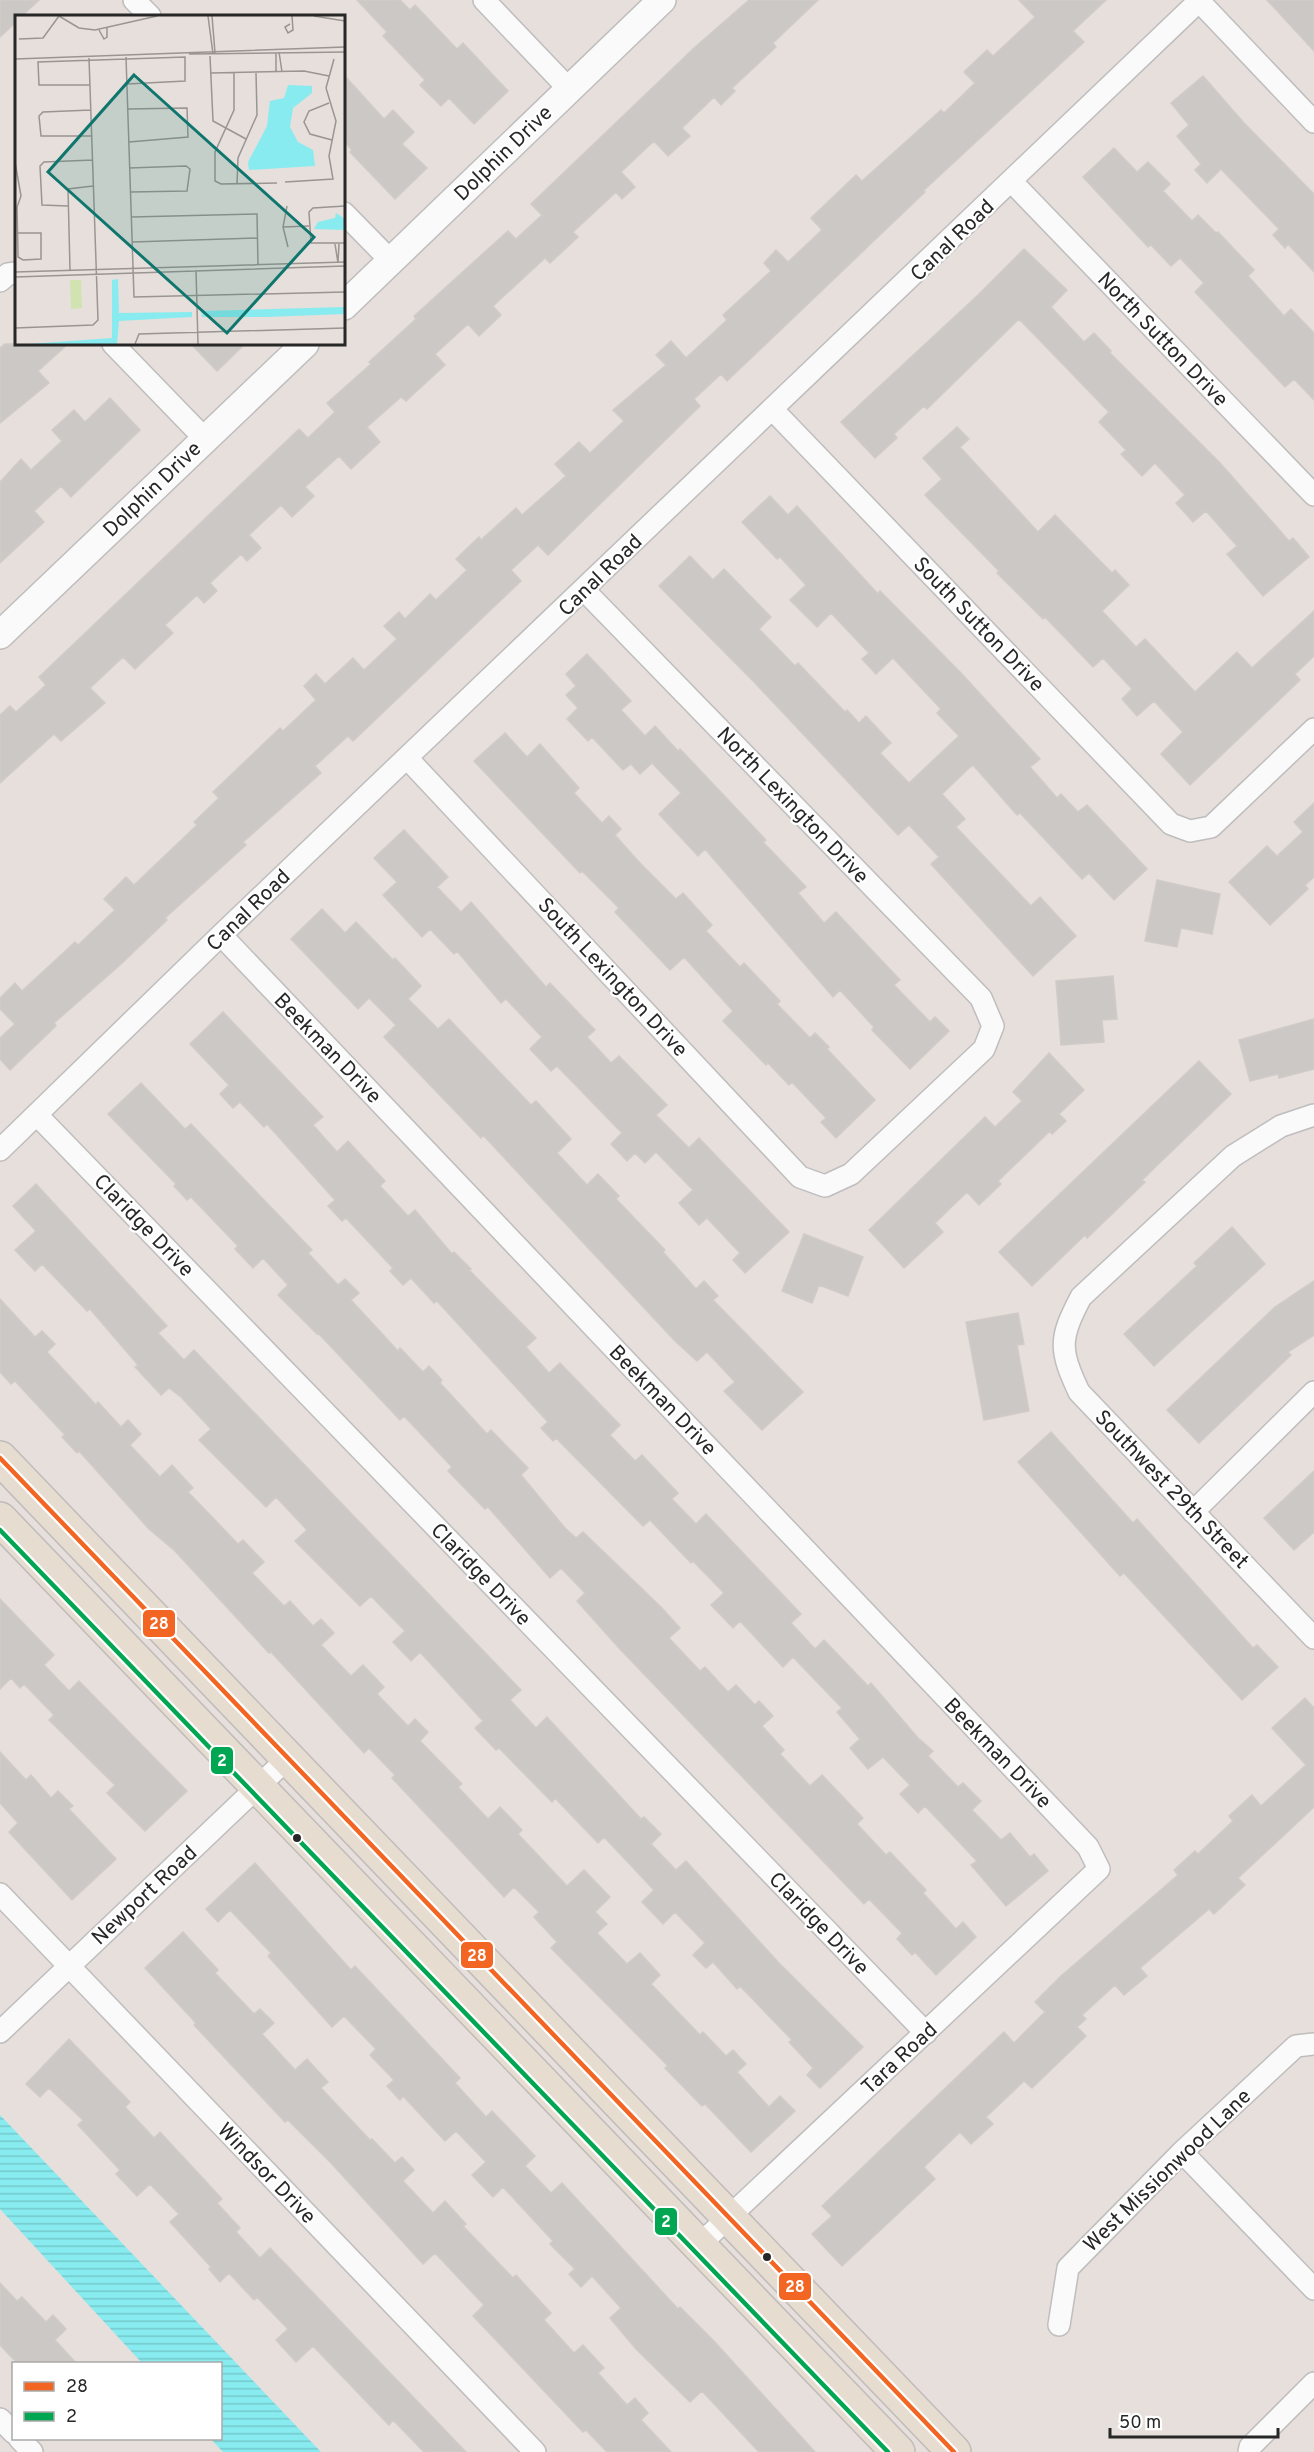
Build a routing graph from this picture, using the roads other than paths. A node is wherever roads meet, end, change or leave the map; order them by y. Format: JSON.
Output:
{"nodes":[{"id":1,"x":134,"y":0,"type":"edge"},
{"id":2,"x":484,"y":0,"type":"edge"},
{"id":3,"x":662,"y":0,"type":"edge"},
{"id":4,"x":1200,"y":1,"type":"edge"},
{"id":5,"x":149,"y":15,"type":"edge"},
{"id":6,"x":569,"y":89,"type":"junction"},
{"id":7,"x":1314,"y":122,"type":"edge"},
{"id":8,"x":1012,"y":182,"type":"junction"},
{"id":9,"x":345,"y":214,"type":"edge"},
{"id":10,"x":391,"y":261,"type":"junction"},
{"id":11,"x":15,"y":273,"type":"edge"},
{"id":12,"x":0,"y":281,"type":"edge"},
{"id":13,"x":345,"y":305,"type":"edge"},
{"id":14,"x":114,"y":345,"type":"edge"},
{"id":15,"x":304,"y":345,"type":"edge"},
{"id":16,"x":773,"y":410,"type":"junction"},
{"id":17,"x":205,"y":439,"type":"junction"},
{"id":18,"x":1314,"y":495,"type":"edge"},
{"id":19,"x":584,"y":590,"type":"junction"},
{"id":20,"x":0,"y":635,"type":"edge"},
{"id":21,"x":1314,"y":729,"type":"edge"},
{"id":22,"x":407,"y":758,"type":"junction"},
{"id":23,"x":221,"y":935,"type":"junction"},
{"id":24,"x":37,"y":1115,"type":"junction"},
{"id":25,"x":1314,"y":1115,"type":"edge"},
{"id":26,"x":0,"y":1150,"type":"edge"},
{"id":27,"x":825,"y":1186,"type":"joint"},
{"id":28,"x":1314,"y":1392,"type":"edge"},
{"id":29,"x":0,"y":1458,"type":"edge"},
{"id":30,"x":1193,"y":1512,"type":"junction"},
{"id":31,"x":0,"y":1519,"type":"edge"},
{"id":32,"x":1314,"y":1638,"type":"edge"},
{"id":33,"x":288,"y":1758,"type":"junction"},
{"id":34,"x":258,"y":1787,"type":"junction"},
{"id":35,"x":1099,"y":1869,"type":"joint"},
{"id":36,"x":0,"y":1894,"type":"edge"},
{"id":37,"x":69,"y":1966,"type":"junction"},
{"id":38,"x":0,"y":2032,"type":"edge"},
{"id":39,"x":926,"y":2033,"type":"junction"},
{"id":40,"x":1314,"y":2043,"type":"edge"},
{"id":41,"x":1182,"y":2152,"type":"junction"},
{"id":42,"x":729,"y":2217,"type":"junction"},
{"id":43,"x":698,"y":2246,"type":"junction"},
{"id":44,"x":1314,"y":2289,"type":"edge"},
{"id":45,"x":1059,"y":2325,"type":"dead end"},
{"id":46,"x":1314,"y":2383,"type":"edge"},
{"id":47,"x":0,"y":2419,"type":"edge"},
{"id":48,"x":12,"y":2431,"type":"edge"},
{"id":49,"x":20,"y":2440,"type":"edge"},
{"id":50,"x":32,"y":2452,"type":"edge"},
{"id":51,"x":535,"y":2452,"type":"edge"},
{"id":52,"x":898,"y":2452,"type":"edge"},
{"id":53,"x":954,"y":2452,"type":"edge"},
{"id":54,"x":1249,"y":2452,"type":"edge"}],
"edges":[{"from":1,"to":5,"type":"street"},
{"from":2,"to":6,"type":"street"},
{"from":3,"to":6,"type":"street","name":"Dolphin Drive"},
{"from":4,"to":7,"type":"street"},
{"from":4,"to":8,"type":"street","name":"Canal Road"},
{"from":6,"to":10,"type":"street","name":"Dolphin Drive"},
{"from":8,"to":16,"type":"street","name":"Canal Road"},
{"from":8,"to":18,"type":"street","name":"North Sutton Drive"},
{"from":9,"to":10,"type":"street"},
{"from":10,"to":13,"type":"street","name":"Dolphin Drive"},
{"from":11,"to":12,"type":"street"},
{"from":14,"to":17,"type":"street"},
{"from":15,"to":17,"type":"street","name":"Dolphin Drive"},
{"from":16,"to":19,"type":"street","name":"Canal Road"},
{"from":16,"to":21,"type":"street","name":"South Sutton Drive"},
{"from":17,"to":20,"type":"street","name":"Dolphin Drive"},
{"from":19,"to":22,"type":"street","name":"Canal Road"},
{"from":19,"to":27,"type":"street","name":"North Lexington Drive"},
{"from":22,"to":23,"type":"street","name":"Canal Road"},
{"from":22,"to":27,"type":"street","name":"South Lexington Drive"},
{"from":23,"to":24,"type":"street","name":"Canal Road"},
{"from":23,"to":35,"type":"street","name":"Beekman Drive"},
{"from":24,"to":26,"type":"street","name":"Canal Road"},
{"from":24,"to":39,"type":"street","name":"Claridge Drive"},
{"from":25,"to":30,"type":"street","name":"Southwest 29th Street"},
{"from":28,"to":30,"type":"street"},
{"from":29,"to":33,"type":"main road"},
{"from":30,"to":32,"type":"street","name":"Southwest 29th Street"},
{"from":31,"to":34,"type":"main road"},
{"from":33,"to":34,"type":"street","name":"Newport Road"},
{"from":33,"to":42,"type":"main road"},
{"from":34,"to":37,"type":"street","name":"Newport Road"},
{"from":34,"to":43,"type":"main road"},
{"from":35,"to":39,"type":"street","name":"Tara Road"},
{"from":36,"to":37,"type":"street","name":"Windsor Drive"},
{"from":37,"to":38,"type":"street","name":"Newport Road"},
{"from":37,"to":51,"type":"street","name":"Windsor Drive"},
{"from":39,"to":42,"type":"street","name":"Tara Road"},
{"from":40,"to":41,"type":"street","name":"West Missionwood Lane"},
{"from":41,"to":44,"type":"street"},
{"from":41,"to":45,"type":"street","name":"West Missionwood Lane"},
{"from":42,"to":43,"type":"street","name":"Tara Road"},
{"from":42,"to":53,"type":"main road"},
{"from":43,"to":52,"type":"main road"},
{"from":46,"to":54,"type":"street"},
{"from":47,"to":48,"type":"street"},
{"from":49,"to":50,"type":"street"}]}
